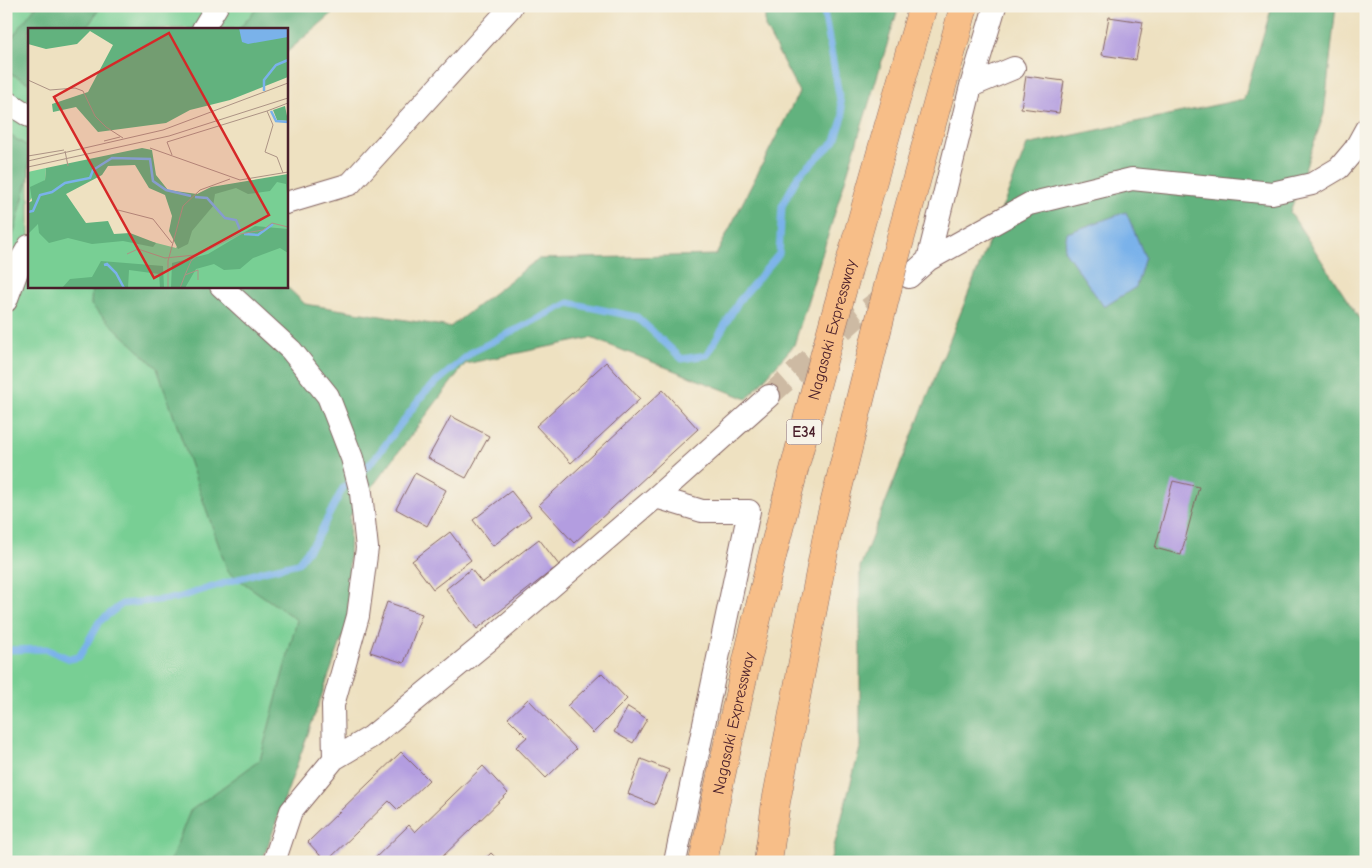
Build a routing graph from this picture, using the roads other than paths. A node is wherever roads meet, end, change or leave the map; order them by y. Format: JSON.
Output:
{"nodes":[{"id":1,"x":217,"y":6,"type":"edge"},
{"id":2,"x":923,"y":6,"type":"edge"},
{"id":3,"x":964,"y":6,"type":"edge"},
{"id":4,"x":995,"y":6,"type":"edge"},
{"id":5,"x":511,"y":7,"type":"edge"},
{"id":6,"x":205,"y":28,"type":"edge"},
{"id":7,"x":1014,"y":68,"type":"dead end"},
{"id":8,"x":971,"y":86,"type":"junction"},
{"id":9,"x":6,"y":101,"type":"edge"},
{"id":10,"x":28,"y":115,"type":"edge"},
{"id":11,"x":1366,"y":129,"type":"edge"},
{"id":12,"x":288,"y":202,"type":"edge"},
{"id":13,"x":25,"y":252,"type":"edge"},
{"id":14,"x":928,"y":260,"type":"junction"},
{"id":15,"x":909,"y":277,"type":"tunnel mouth"},
{"id":16,"x":224,"y":288,"type":"edge"},
{"id":17,"x":6,"y":301,"type":"edge"},
{"id":18,"x":769,"y":396,"type":"tunnel mouth"},
{"id":19,"x":656,"y":497,"type":"junction"},
{"id":20,"x":334,"y":759,"type":"junction"},
{"id":21,"x":274,"y":862,"type":"edge"},
{"id":22,"x":675,"y":862,"type":"edge"},
{"id":23,"x":703,"y":862,"type":"edge"},
{"id":24,"x":768,"y":862,"type":"edge"}],
"edges":[{"from":1,"to":6,"type":"street"},
{"from":2,"to":23,"type":"highway","name":"Nagasaki Expressway","number":"E34","bridge":true},
{"from":3,"to":24,"type":"highway","bridge":true},
{"from":4,"to":8,"type":"street"},
{"from":5,"to":12,"type":"street"},
{"from":7,"to":8,"type":"street"},
{"from":8,"to":14,"type":"street"},
{"from":9,"to":10,"type":"street"},
{"from":11,"to":14,"type":"street"},
{"from":13,"to":17,"type":"street"},
{"from":14,"to":15,"type":"street"},
{"from":16,"to":20,"type":"street"},
{"from":18,"to":19,"type":"street"},
{"from":19,"to":20,"type":"street"},
{"from":19,"to":22,"type":"street"},
{"from":20,"to":21,"type":"street"}]}
